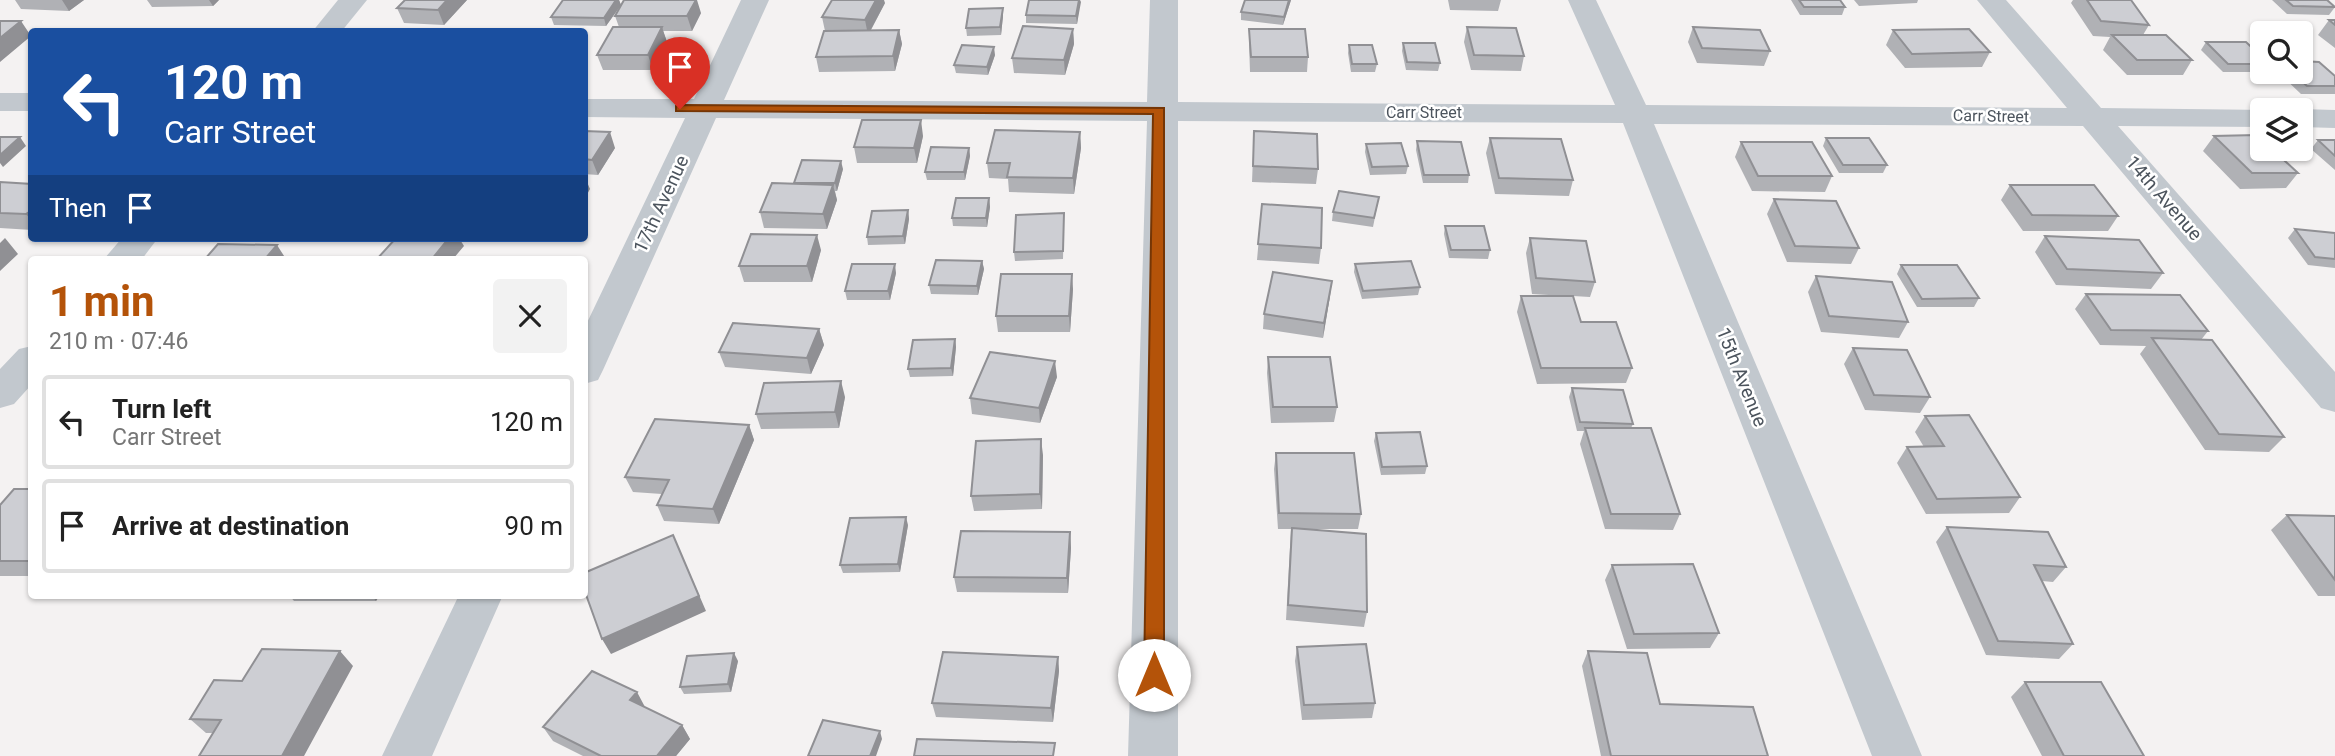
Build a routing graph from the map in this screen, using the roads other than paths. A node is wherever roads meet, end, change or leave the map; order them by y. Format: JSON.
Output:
{"nodes":[{"id":1,"x":353,"y":0,"type":"edge"},
{"id":2,"x":755,"y":0,"type":"edge"},
{"id":3,"x":1164,"y":0,"type":"edge"},
{"id":4,"x":1582,"y":0,"type":"edge"},
{"id":5,"x":1991,"y":0,"type":"edge"},
{"id":6,"x":329,"y":28,"type":"edge"},
{"id":7,"x":0,"y":102,"type":"edge"},
{"id":8,"x":28,"y":102,"type":"edge"},
{"id":9,"x":588,"y":108,"type":"edge"},
{"id":10,"x":704,"y":109,"type":"junction"},
{"id":11,"x":1160,"y":110,"type":"junction"},
{"id":12,"x":1634,"y":112,"type":"junction"},
{"id":13,"x":2095,"y":118,"type":"junction"},
{"id":14,"x":2250,"y":118,"type":"edge"},
{"id":15,"x":2313,"y":118,"type":"edge"},
{"id":16,"x":2335,"y":119,"type":"edge"},
{"id":17,"x":137,"y":242,"type":"edge"},
{"id":18,"x":125,"y":256,"type":"edge"},
{"id":19,"x":588,"y":361,"type":"edge"},
{"id":20,"x":28,"y":363,"type":"edge"},
{"id":21,"x":0,"y":394,"type":"edge"},
{"id":22,"x":2335,"y":398,"type":"edge"},
{"id":23,"x":479,"y":599,"type":"edge"},
{"id":24,"x":407,"y":756,"type":"edge"},
{"id":25,"x":1153,"y":756,"type":"edge"},
{"id":26,"x":1897,"y":756,"type":"edge"}],
"edges":[{"from":1,"to":6,"type":"street"},
{"from":2,"to":10,"type":"street","name":"17th Avenue"},
{"from":3,"to":11,"type":"street"},
{"from":4,"to":12,"type":"street","name":"15th Avenue"},
{"from":5,"to":13,"type":"street","name":"14th Avenue"},
{"from":7,"to":8,"type":"street"},
{"from":9,"to":10,"type":"street","name":"Carr Street"},
{"from":10,"to":11,"type":"street","name":"Carr Street"},
{"from":10,"to":19,"type":"street","name":"17th Avenue"},
{"from":11,"to":12,"type":"street","name":"Carr Street"},
{"from":11,"to":25,"type":"street"},
{"from":12,"to":13,"type":"street","name":"Carr Street"},
{"from":12,"to":26,"type":"street","name":"15th Avenue"},
{"from":13,"to":14,"type":"street","name":"Carr Street"},
{"from":13,"to":22,"type":"street","name":"14th Avenue"},
{"from":15,"to":16,"type":"street"},
{"from":17,"to":18,"type":"street"},
{"from":20,"to":21,"type":"street"},
{"from":23,"to":24,"type":"street"}]}
